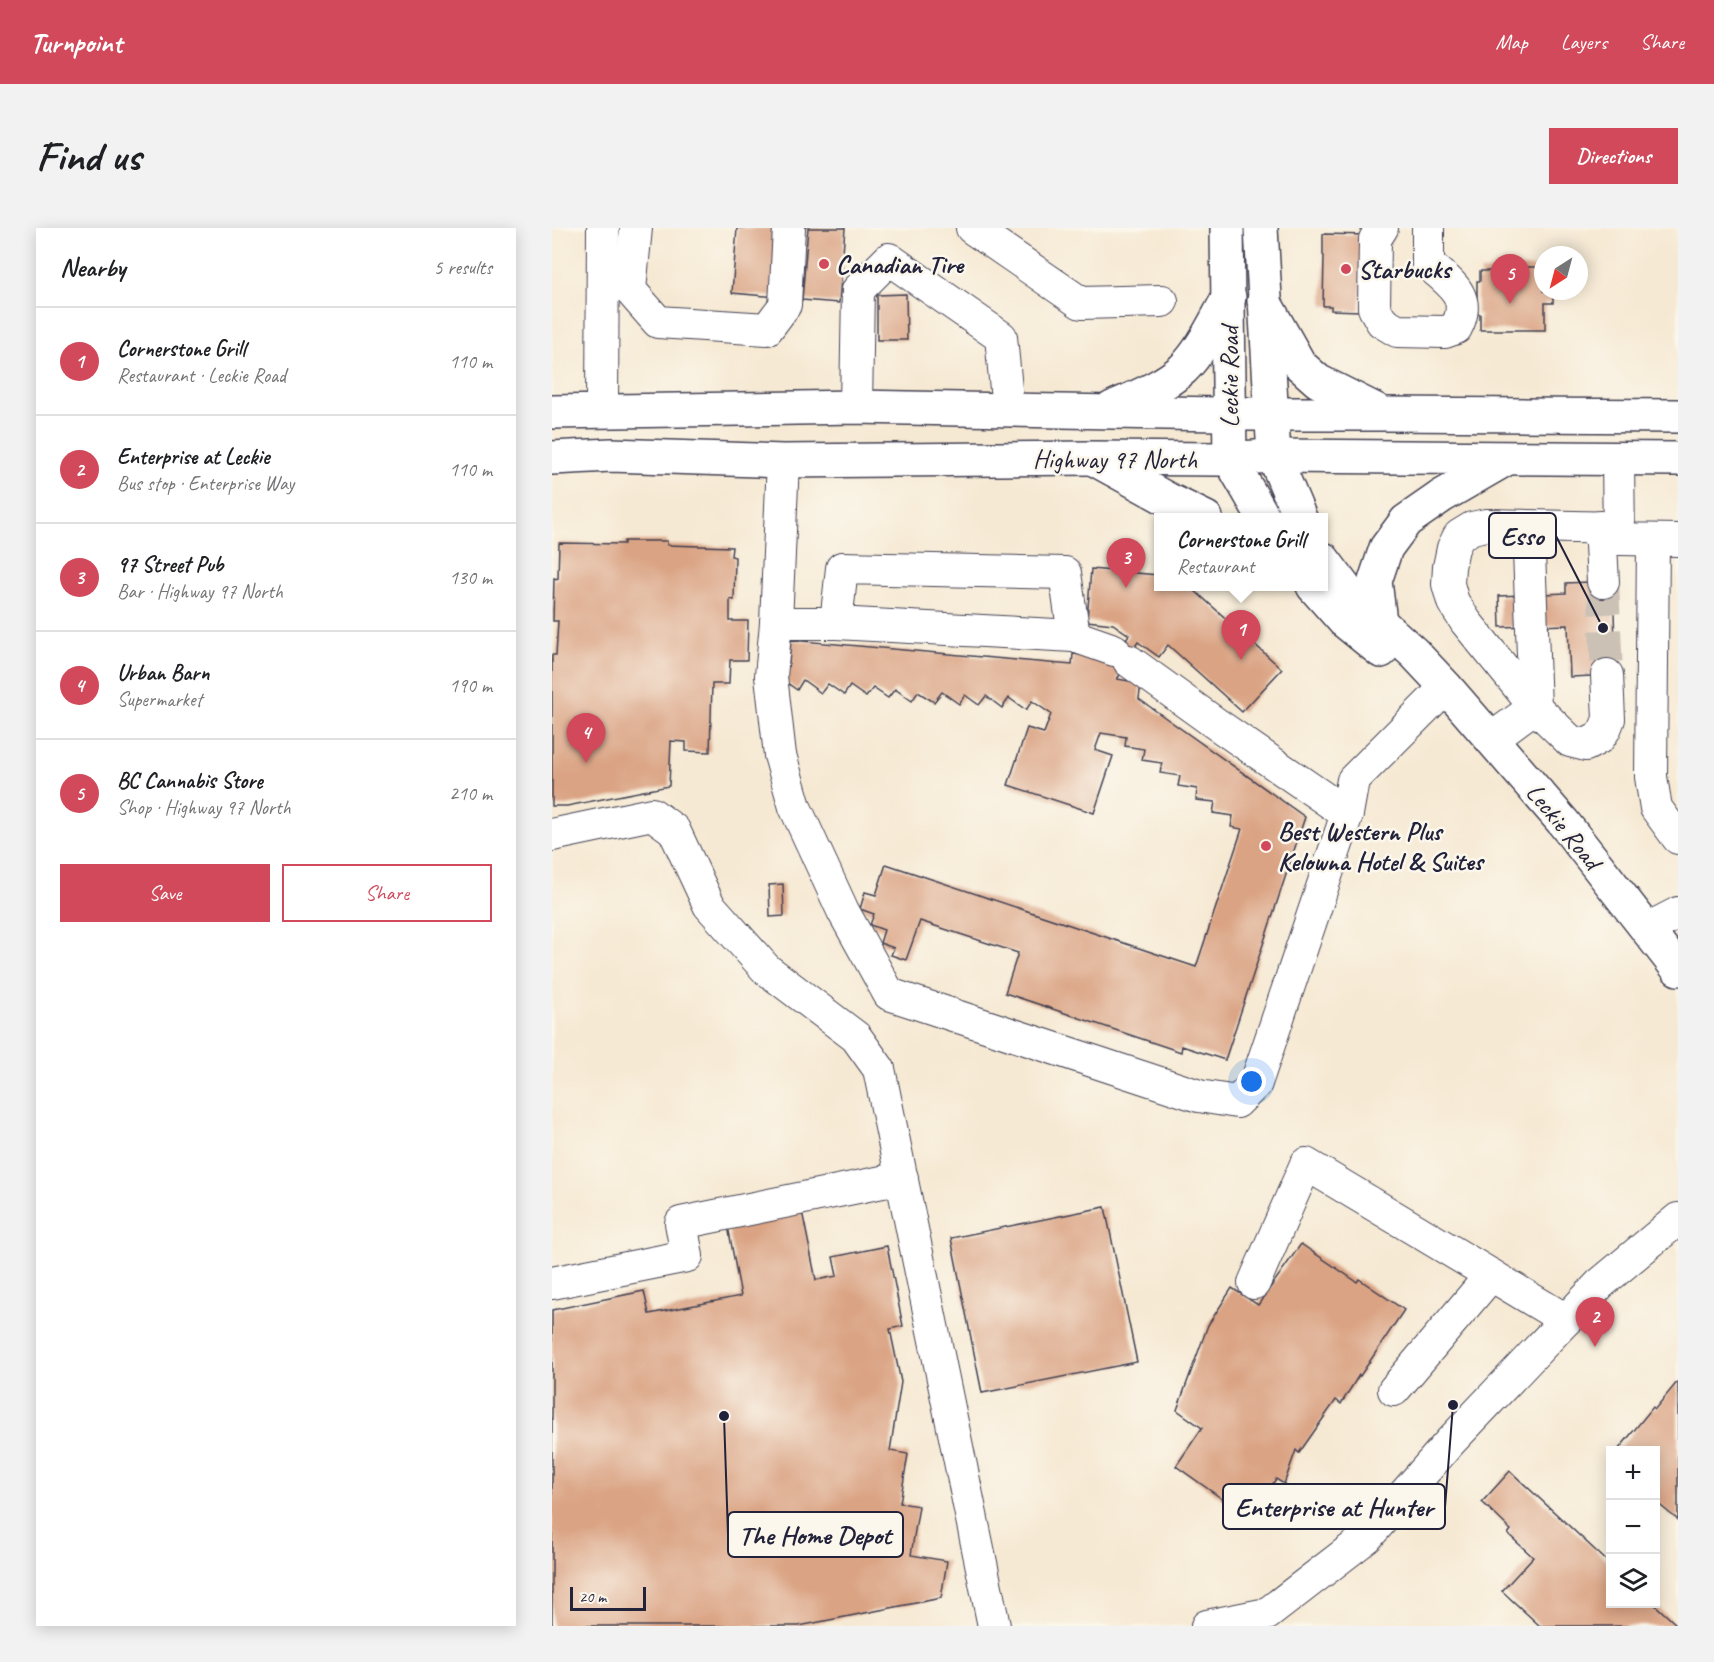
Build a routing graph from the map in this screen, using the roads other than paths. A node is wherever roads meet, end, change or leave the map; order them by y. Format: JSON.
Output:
{"nodes":[{"id":1,"x":603,"y":228,"type":"edge"},
{"id":2,"x":636,"y":228,"type":"edge"},
{"id":3,"x":789,"y":228,"type":"edge"},
{"id":4,"x":972,"y":228,"type":"edge"},
{"id":5,"x":1227,"y":228,"type":"edge"},
{"id":6,"x":1261,"y":228,"type":"edge"},
{"id":7,"x":1382,"y":228,"type":"edge"},
{"id":8,"x":1428,"y":228,"type":"edge"},
{"id":9,"x":1228,"y":297,"type":"junction"},
{"id":10,"x":1162,"y":301,"type":"dead end"},
{"id":11,"x":1264,"y":301,"type":"junction"},
{"id":12,"x":856,"y":407,"type":"junction"},
{"id":13,"x":1008,"y":410,"type":"junction"},
{"id":14,"x":602,"y":411,"type":"junction"},
{"id":15,"x":1104,"y":411,"type":"junction"},
{"id":16,"x":552,"y":412,"type":"edge"},
{"id":17,"x":1229,"y":413,"type":"junction"},
{"id":18,"x":1271,"y":414,"type":"junction"},
{"id":19,"x":1383,"y":414,"type":"junction"},
{"id":20,"x":1678,"y":416,"type":"edge"},
{"id":21,"x":1274,"y":456,"type":"junction"},
{"id":22,"x":552,"y":458,"type":"edge"},
{"id":23,"x":1092,"y":458,"type":"junction"},
{"id":24,"x":1507,"y":458,"type":"junction"},
{"id":25,"x":1230,"y":459,"type":"junction"},
{"id":26,"x":1618,"y":459,"type":"junction"},
{"id":27,"x":1678,"y":459,"type":"edge"},
{"id":28,"x":783,"y":461,"type":"junction"},
{"id":29,"x":1196,"y":513,"type":"edge"},
{"id":30,"x":1261,"y":513,"type":"edge"},
{"id":31,"x":1298,"y":513,"type":"edge"},
{"id":32,"x":1528,"y":526,"type":"junction"},
{"id":33,"x":1609,"y":527,"type":"junction"},
{"id":34,"x":1665,"y":540,"type":"edge"},
{"id":35,"x":1328,"y":566,"type":"edge"},
{"id":36,"x":1603,"y":582,"type":"tunnel mouth"},
{"id":37,"x":1317,"y":591,"type":"edge"},
{"id":38,"x":776,"y":622,"type":"junction"},
{"id":39,"x":1380,"y":622,"type":"junction"},
{"id":40,"x":836,"y":623,"type":"junction"},
{"id":41,"x":1074,"y":636,"type":"junction"},
{"id":42,"x":1607,"y":675,"type":"tunnel mouth"},
{"id":43,"x":1446,"y":687,"type":"junction"},
{"id":44,"x":1535,"y":707,"type":"junction"},
{"id":45,"x":1491,"y":740,"type":"junction"},
{"id":46,"x":1347,"y":814,"type":"junction"},
{"id":47,"x":552,"y":835,"type":"edge"},
{"id":48,"x":1678,"y":838,"type":"edge"},
{"id":49,"x":1678,"y":913,"type":"edge"},
{"id":50,"x":1647,"y":929,"type":"junction"},
{"id":51,"x":1678,"y":969,"type":"edge"},
{"id":52,"x":902,"y":1178,"type":"junction"},
{"id":53,"x":1678,"y":1220,"type":"edge"},
{"id":54,"x":1491,"y":1275,"type":"junction"},
{"id":55,"x":552,"y":1283,"type":"edge"},
{"id":56,"x":1254,"y":1283,"type":"dead end"},
{"id":57,"x":1566,"y":1320,"type":"junction"},
{"id":58,"x":1394,"y":1390,"type":"dead end"},
{"id":59,"x":1271,"y":1620,"type":"edge"},
{"id":60,"x":994,"y":1626,"type":"edge"},
{"id":61,"x":1207,"y":1626,"type":"edge"}],
"edges":[{"from":1,"to":14,"type":"street"},
{"from":2,"to":3,"type":"street"},
{"from":4,"to":10,"type":"street"},
{"from":5,"to":9,"type":"main road","name":"Leckie Road"},
{"from":6,"to":11,"type":"main road","name":"Leckie Road"},
{"from":7,"to":8,"type":"street"},
{"from":9,"to":15,"type":"main road"},
{"from":9,"to":17,"type":"main road","name":"Leckie Road"},
{"from":11,"to":18,"type":"main road","name":"Leckie Road"},
{"from":11,"to":19,"type":"main road"},
{"from":12,"to":13,"type":"main road","name":"Highway 97 North"},
{"from":12,"to":13,"type":"street"},
{"from":12,"to":14,"type":"main road","name":"Highway 97 North"},
{"from":13,"to":15,"type":"main road","name":"Highway 97 North"},
{"from":14,"to":16,"type":"main road","name":"Highway 97 North"},
{"from":15,"to":17,"type":"main road","name":"Highway 97 North"},
{"from":17,"to":18,"type":"main road","name":"Highway 97 North"},
{"from":17,"to":25,"type":"main road","name":"Leckie Road"},
{"from":18,"to":19,"type":"main road","name":"Highway 97 North"},
{"from":18,"to":21,"type":"main road","name":"Leckie Road"},
{"from":19,"to":20,"type":"main road","name":"Highway 97 North"},
{"from":21,"to":24,"type":"main road","name":"Highway 97 North"},
{"from":21,"to":25,"type":"main road","name":"Highway 97 North"},
{"from":21,"to":31,"type":"main road","name":"Leckie Road"},
{"from":22,"to":28,"type":"main road","name":"Highway 97 North"},
{"from":23,"to":25,"type":"main road","name":"Highway 97 North"},
{"from":23,"to":28,"type":"main road","name":"Highway 97 North"},
{"from":23,"to":29,"type":"main road"},
{"from":24,"to":26,"type":"main road","name":"Highway 97 North"},
{"from":24,"to":39,"type":"main road"},
{"from":25,"to":30,"type":"main road","name":"Leckie Road"},
{"from":26,"to":27,"type":"main road","name":"Highway 97 North"},
{"from":26,"to":33,"type":"street"},
{"from":28,"to":38,"type":"street"},
{"from":32,"to":33,"type":"street"},
{"from":32,"to":44,"type":"street"},
{"from":32,"to":44,"type":"street"},
{"from":33,"to":34,"type":"street"},
{"from":33,"to":36,"type":"street"},
{"from":34,"to":48,"type":"street"},
{"from":35,"to":39,"type":"main road","name":"Leckie Road"},
{"from":37,"to":43,"type":"main road"},
{"from":38,"to":40,"type":"street"},
{"from":38,"to":46,"type":"street"},
{"from":39,"to":43,"type":"main road","name":"Leckie Road"},
{"from":40,"to":41,"type":"street"},
{"from":40,"to":41,"type":"street"},
{"from":41,"to":46,"type":"street"},
{"from":42,"to":44,"type":"street"},
{"from":43,"to":45,"type":"main road","name":"Leckie Road"},
{"from":43,"to":46,"type":"street"},
{"from":44,"to":45,"type":"street"},
{"from":45,"to":50,"type":"main road","name":"Leckie Road"},
{"from":47,"to":52,"type":"street"},
{"from":49,"to":50,"type":"street"},
{"from":50,"to":51,"type":"main road","name":"Leckie Road"},
{"from":52,"to":55,"type":"street"},
{"from":52,"to":60,"type":"street"},
{"from":53,"to":57,"type":"street"},
{"from":54,"to":56,"type":"street"},
{"from":54,"to":57,"type":"street"},
{"from":54,"to":58,"type":"street"},
{"from":57,"to":59,"type":"street"},
{"from":59,"to":61,"type":"street"}]}
